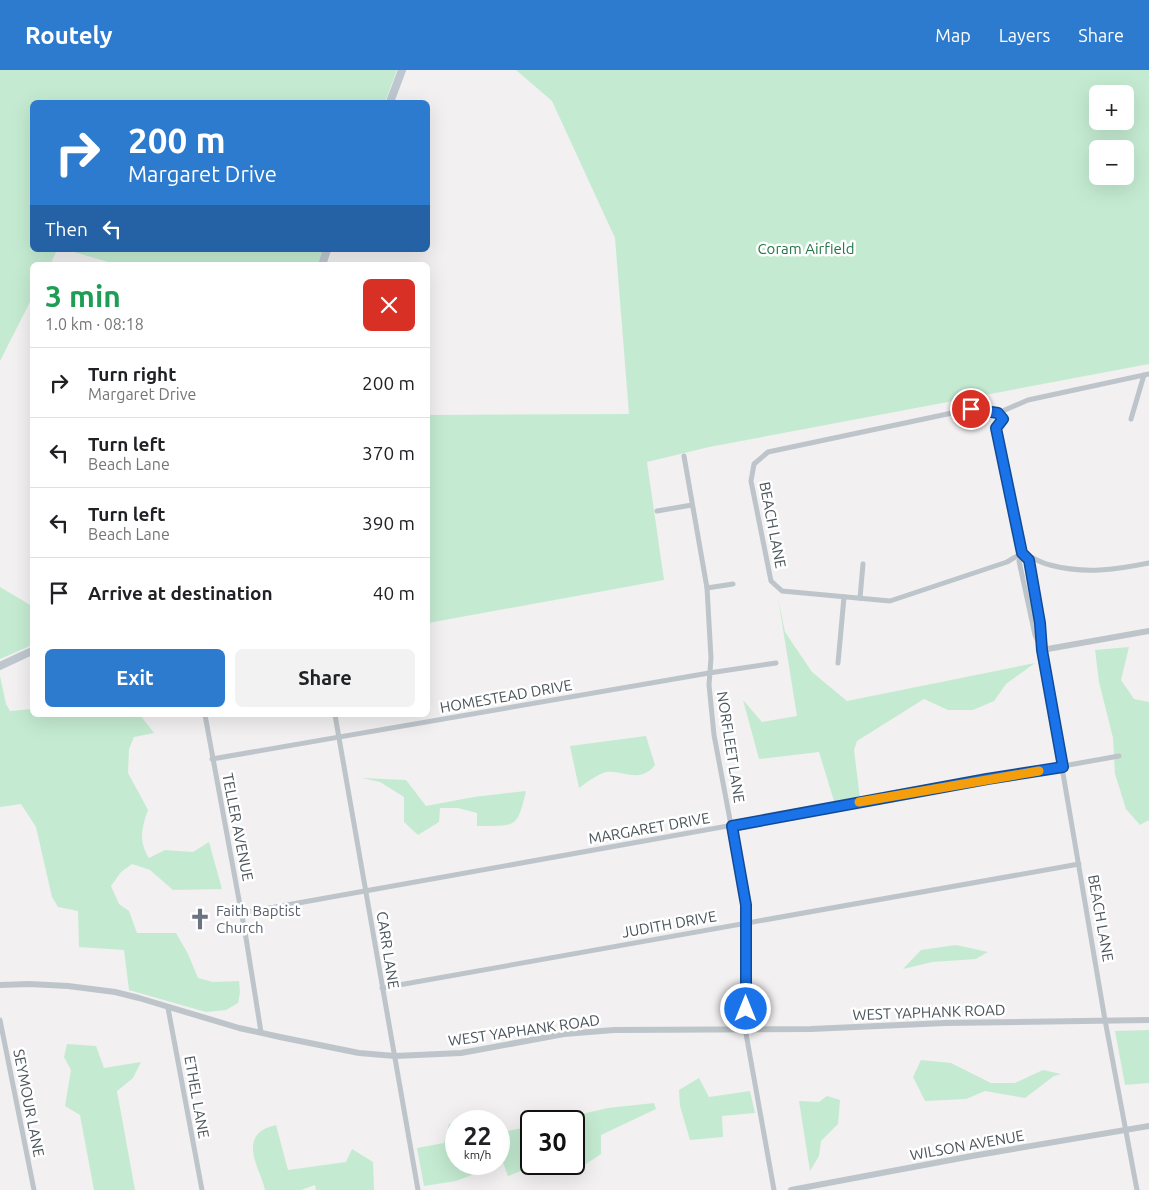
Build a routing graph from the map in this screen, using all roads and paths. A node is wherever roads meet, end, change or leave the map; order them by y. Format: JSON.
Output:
{"nodes":[{"id":1,"x":402,"y":70,"type":"edge"},
{"id":2,"x":391,"y":100,"type":"edge"},
{"id":3,"x":1146,"y":374,"type":"edge"},
{"id":4,"x":998,"y":413,"type":"junction"},
{"id":5,"x":1132,"y":419,"type":"dead end"},
{"id":6,"x":684,"y":456,"type":"dead end"},
{"id":7,"x":692,"y":505,"type":"junction"},
{"id":8,"x":657,"y":511,"type":"dead end"},
{"id":9,"x":1022,"y":553,"type":"junction"},
{"id":10,"x":1149,"y":563,"type":"edge"},
{"id":11,"x":863,"y":564,"type":"dead end"},
{"id":12,"x":733,"y":584,"type":"dead end"},
{"id":13,"x":707,"y":588,"type":"junction"},
{"id":14,"x":844,"y":597,"type":"junction"},
{"id":15,"x":860,"y":598,"type":"junction"},
{"id":16,"x":1149,"y":631,"type":"edge"},
{"id":17,"x":1042,"y":650,"type":"junction"},
{"id":18,"x":30,"y":652,"type":"edge"},
{"id":19,"x":776,"y":663,"type":"dead end"},
{"id":20,"x":838,"y":663,"type":"dead end"},
{"id":21,"x":0,"y":666,"type":"edge"},
{"id":22,"x":709,"y":673,"type":"junction"},
{"id":23,"x":205,"y":717,"type":"edge"},
{"id":24,"x":335,"y":717,"type":"edge"},
{"id":25,"x":338,"y":738,"type":"junction"},
{"id":26,"x":1119,"y":756,"type":"dead end"},
{"id":27,"x":212,"y":760,"type":"junction"},
{"id":28,"x":1063,"y":767,"type":"junction"},
{"id":29,"x":732,"y":826,"type":"junction"},
{"id":30,"x":1079,"y":864,"type":"junction"},
{"id":31,"x":366,"y":890,"type":"junction"},
{"id":32,"x":242,"y":913,"type":"junction"},
{"id":33,"x":745,"y":923,"type":"junction"},
{"id":34,"x":0,"y":985,"type":"edge"},
{"id":35,"x":382,"y":988,"type":"junction"},
{"id":36,"x":168,"y":1008,"type":"junction"},
{"id":37,"x":0,"y":1020,"type":"edge"},
{"id":38,"x":1105,"y":1020,"type":"junction"},
{"id":39,"x":1149,"y":1020,"type":"edge"},
{"id":40,"x":746,"y":1028,"type":"junction"},
{"id":41,"x":261,"y":1032,"type":"junction"},
{"id":42,"x":394,"y":1056,"type":"junction"},
{"id":43,"x":1149,"y":1126,"type":"edge"},
{"id":44,"x":1126,"y":1130,"type":"junction"},
{"id":45,"x":34,"y":1190,"type":"edge"},
{"id":46,"x":202,"y":1190,"type":"edge"},
{"id":47,"x":418,"y":1190,"type":"edge"},
{"id":48,"x":774,"y":1190,"type":"edge"},
{"id":49,"x":790,"y":1190,"type":"edge"},
{"id":50,"x":1136,"y":1190,"type":"edge"}],
"edges":[{"from":1,"to":2,"type":"main road"},
{"from":3,"to":4,"type":"street"},
{"from":3,"to":5,"type":"street"},
{"from":4,"to":9,"type":"street","name":"BEACH LANE"},
{"from":4,"to":14,"type":"street","name":"BEACH LANE"},
{"from":6,"to":7,"type":"street","name":"NORFLEET LANE"},
{"from":7,"to":8,"type":"street"},
{"from":7,"to":13,"type":"street","name":"NORFLEET LANE"},
{"from":9,"to":10,"type":"street"},
{"from":9,"to":15,"type":"street","name":"BEACH LANE"},
{"from":9,"to":17,"type":"street","name":"BEACH LANE"},
{"from":9,"to":17,"type":"street","name":"BEACH LANE"},
{"from":11,"to":15,"type":"street"},
{"from":12,"to":13,"type":"street"},
{"from":13,"to":22,"type":"street","name":"NORFLEET LANE"},
{"from":14,"to":15,"type":"street","name":"BEACH LANE"},
{"from":14,"to":20,"type":"street"},
{"from":16,"to":17,"type":"street"},
{"from":17,"to":28,"type":"street","name":"BEACH LANE"},
{"from":18,"to":21,"type":"main road"},
{"from":19,"to":22,"type":"street","name":"HOMESTEAD DRIVE"},
{"from":22,"to":25,"type":"street","name":"HOMESTEAD DRIVE"},
{"from":22,"to":29,"type":"street","name":"NORFLEET LANE"},
{"from":23,"to":27,"type":"street","name":"TELLER AVENUE"},
{"from":24,"to":25,"type":"street","name":"CARR LANE"},
{"from":25,"to":27,"type":"street","name":"HOMESTEAD DRIVE"},
{"from":25,"to":31,"type":"street","name":"CARR LANE"},
{"from":26,"to":28,"type":"street","name":"MARGARET DRIVE"},
{"from":27,"to":32,"type":"street","name":"TELLER AVENUE"},
{"from":28,"to":29,"type":"street","name":"MARGARET DRIVE"},
{"from":28,"to":30,"type":"street","name":"BEACH LANE"},
{"from":29,"to":31,"type":"street","name":"MARGARET DRIVE"},
{"from":29,"to":33,"type":"street","name":"NORFLEET LANE"},
{"from":30,"to":33,"type":"street","name":"JUDITH DRIVE"},
{"from":30,"to":38,"type":"street","name":"BEACH LANE"},
{"from":31,"to":32,"type":"street","name":"MARGARET DRIVE"},
{"from":31,"to":35,"type":"street","name":"CARR LANE"},
{"from":32,"to":41,"type":"street","name":"TELLER AVENUE"},
{"from":33,"to":35,"type":"street","name":"JUDITH DRIVE"},
{"from":33,"to":40,"type":"street","name":"NORFLEET LANE"},
{"from":34,"to":36,"type":"street","name":"WEST YAPHANK ROAD"},
{"from":35,"to":42,"type":"street","name":"CARR LANE"},
{"from":36,"to":41,"type":"street","name":"WEST YAPHANK ROAD"},
{"from":36,"to":46,"type":"street","name":"ETHEL LANE"},
{"from":37,"to":45,"type":"street","name":"SEYMOUR LANE"},
{"from":38,"to":39,"type":"street","name":"WEST YAPHANK ROAD"},
{"from":38,"to":40,"type":"street","name":"WEST YAPHANK ROAD"},
{"from":38,"to":44,"type":"street","name":"BEACH LANE"},
{"from":40,"to":42,"type":"street","name":"WEST YAPHANK ROAD"},
{"from":40,"to":48,"type":"street","name":"NORFLEET LANE"},
{"from":41,"to":42,"type":"street","name":"WEST YAPHANK ROAD"},
{"from":42,"to":47,"type":"street","name":"CARR LANE"},
{"from":43,"to":44,"type":"street","name":"WILSON AVENUE"},
{"from":44,"to":49,"type":"street","name":"WILSON AVENUE"},
{"from":44,"to":50,"type":"street","name":"BEACH LANE"}]}
